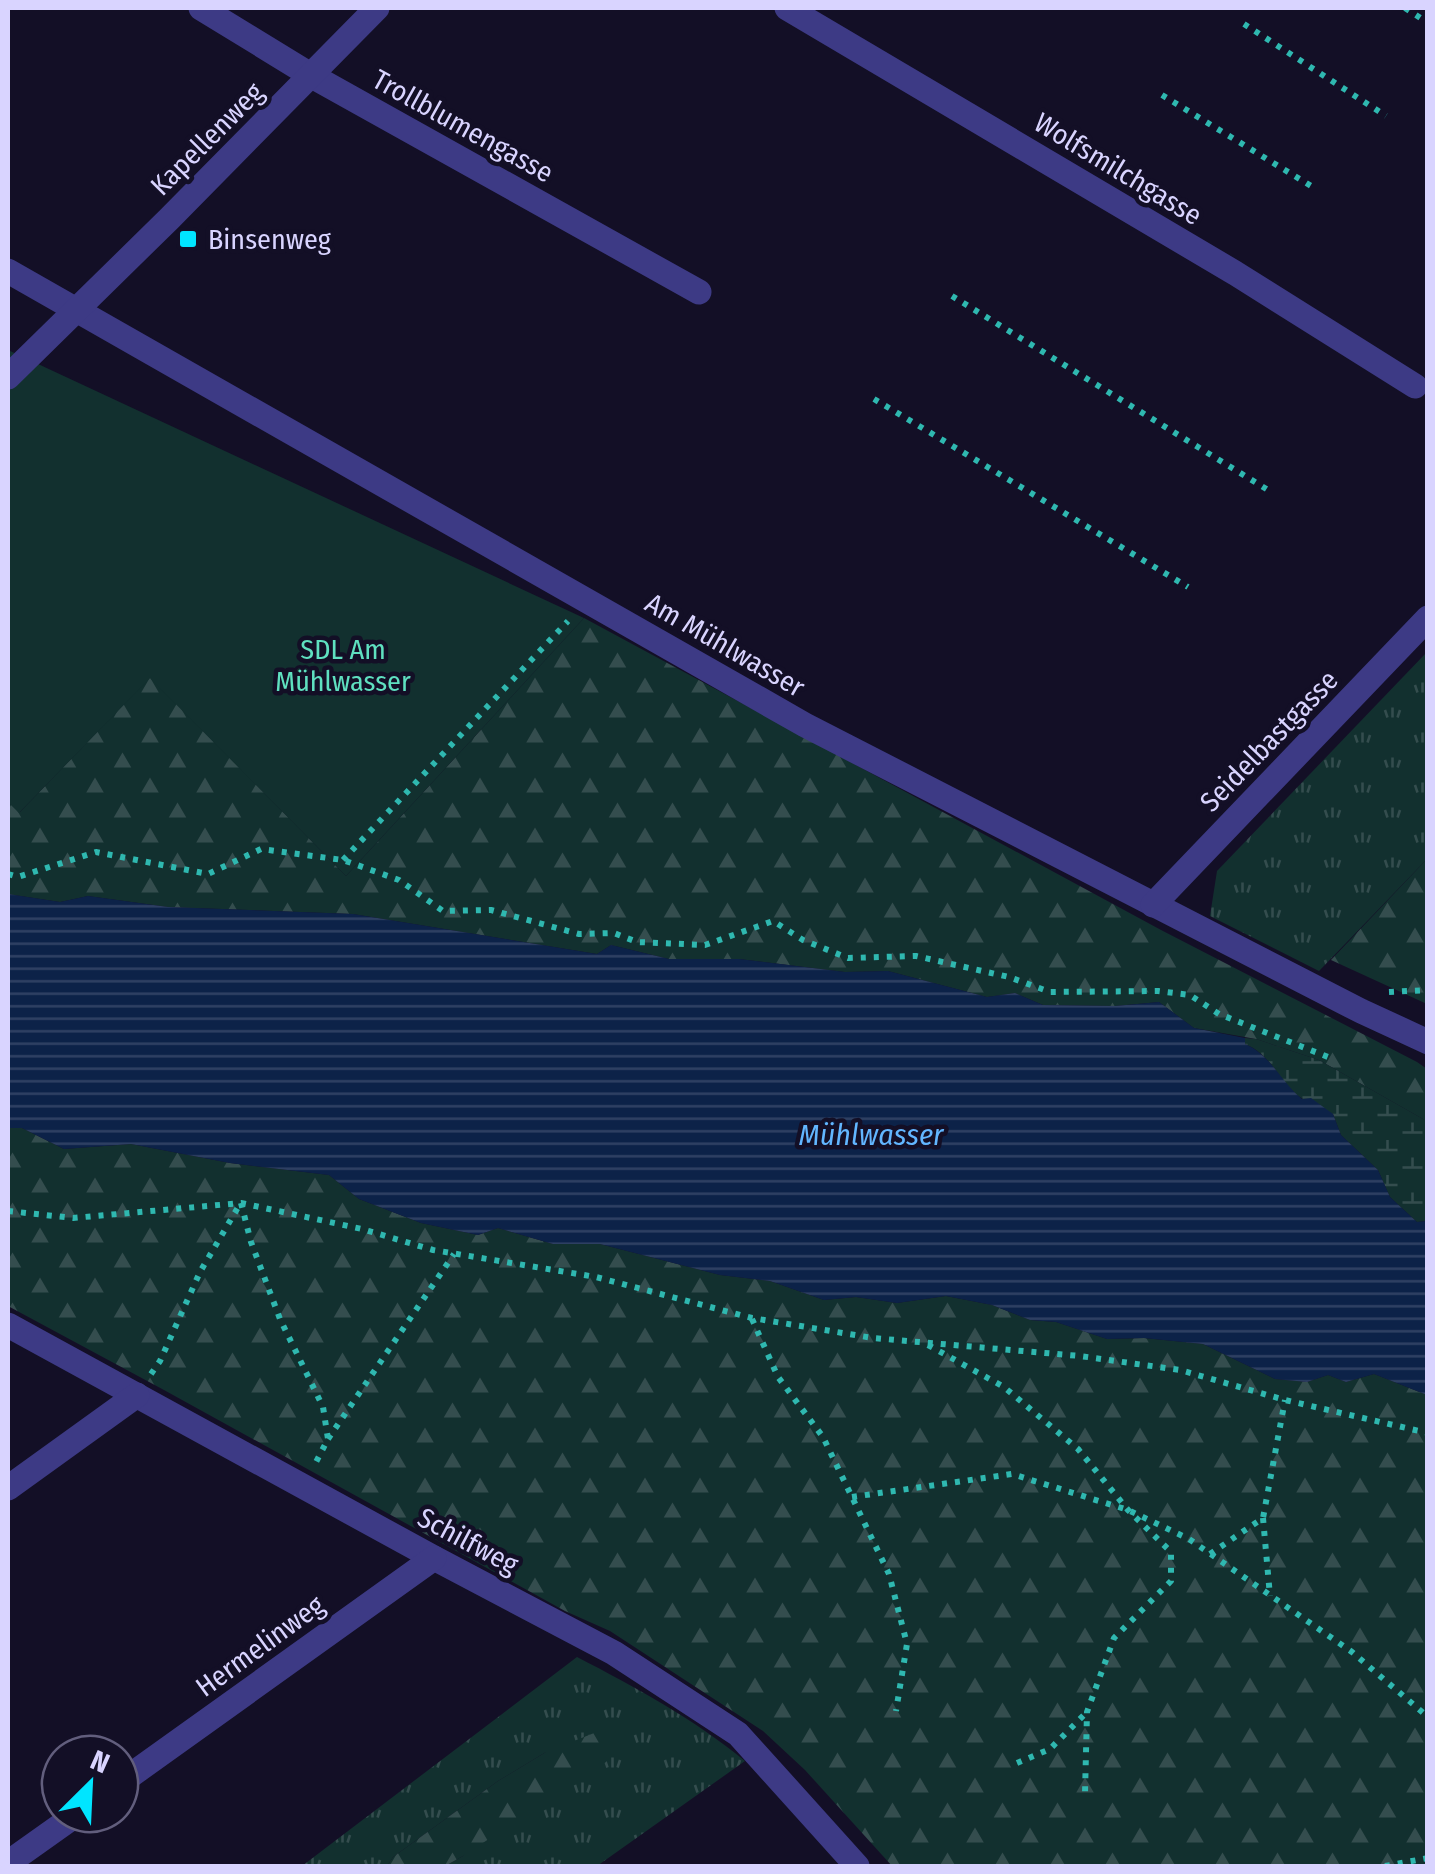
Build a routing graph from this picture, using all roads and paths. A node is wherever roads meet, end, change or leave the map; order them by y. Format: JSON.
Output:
{"nodes":[{"id":1,"x":201,"y":8,"type":"edge"},
{"id":2,"x":377,"y":8,"type":"edge"},
{"id":3,"x":788,"y":8,"type":"edge"},
{"id":4,"x":1405,"y":8,"type":"edge"},
{"id":5,"x":1428,"y":23,"type":"edge"},
{"id":6,"x":1244,"y":24,"type":"dead end"},
{"id":7,"x":312,"y":76,"type":"junction"},
{"id":8,"x":1162,"y":95,"type":"dead end"},
{"id":9,"x":1386,"y":116,"type":"dead end"},
{"id":10,"x":1316,"y":189,"type":"dead end"},
{"id":11,"x":8,"y":271,"type":"edge"},
{"id":12,"x":699,"y":292,"type":"dead end"},
{"id":13,"x":952,"y":296,"type":"dead end"},
{"id":14,"x":75,"y":310,"type":"junction"},
{"id":15,"x":8,"y":377,"type":"edge"},
{"id":16,"x":1415,"y":386,"type":"dead end"},
{"id":17,"x":874,"y":399,"type":"dead end"},
{"id":18,"x":1268,"y":490,"type":"dead end"},
{"id":19,"x":1188,"y":587,"type":"dead end"},
{"id":20,"x":587,"y":600,"type":"junction"},
{"id":21,"x":1428,"y":618,"type":"edge"},
{"id":22,"x":343,"y":860,"type":"junction"},
{"id":23,"x":8,"y":874,"type":"edge"},
{"id":24,"x":1153,"y":905,"type":"junction"},
{"id":25,"x":1428,"y":1042,"type":"edge"},
{"id":26,"x":1333,"y":1060,"type":"dead end"},
{"id":27,"x":241,"y":1203,"type":"junction"},
{"id":28,"x":8,"y":1211,"type":"edge"},
{"id":29,"x":454,"y":1254,"type":"junction"},
{"id":30,"x":752,"y":1318,"type":"junction"},
{"id":31,"x":8,"y":1325,"type":"edge"},
{"id":32,"x":922,"y":1342,"type":"junction"},
{"id":33,"x":137,"y":1396,"type":"junction"},
{"id":34,"x":1285,"y":1400,"type":"junction"},
{"id":35,"x":1428,"y":1433,"type":"edge"},
{"id":36,"x":328,"y":1439,"type":"junction"},
{"id":37,"x":302,"y":1486,"type":"junction"},
{"id":38,"x":8,"y":1488,"type":"edge"},
{"id":39,"x":852,"y":1496,"type":"junction"},
{"id":40,"x":1128,"y":1510,"type":"junction"},
{"id":41,"x":1263,"y":1518,"type":"junction"},
{"id":42,"x":1210,"y":1554,"type":"junction"},
{"id":43,"x":434,"y":1558,"type":"junction"},
{"id":44,"x":1270,"y":1596,"type":"junction"},
{"id":45,"x":896,"y":1711,"type":"dead end"},
{"id":46,"x":1087,"y":1712,"type":"junction"},
{"id":47,"x":1428,"y":1717,"type":"edge"},
{"id":48,"x":1017,"y":1763,"type":"dead end"},
{"id":49,"x":140,"y":1769,"type":"edge"},
{"id":50,"x":1086,"y":1793,"type":"dead end"},
{"id":51,"x":49,"y":1834,"type":"edge"},
{"id":52,"x":1428,"y":1858,"type":"edge"},
{"id":53,"x":8,"y":1864,"type":"edge"},
{"id":54,"x":857,"y":1866,"type":"edge"},
{"id":55,"x":1385,"y":1866,"type":"edge"}],
"edges":[{"from":1,"to":7,"type":"street","name":"Trollblumengasse"},
{"from":2,"to":7,"type":"street","name":"Kapellenweg"},
{"from":3,"to":16,"type":"street","name":"Wolfsmilchgasse"},
{"from":4,"to":5,"type":"path"},
{"from":6,"to":9,"type":"path"},
{"from":7,"to":12,"type":"street","name":"Trollblumengasse"},
{"from":7,"to":14,"type":"street","name":"Kapellenweg"},
{"from":8,"to":10,"type":"path"},
{"from":11,"to":14,"type":"street","name":"Am Mühlwasser"},
{"from":13,"to":18,"type":"path"},
{"from":14,"to":15,"type":"street"},
{"from":14,"to":20,"type":"street","name":"Am Mühlwasser"},
{"from":17,"to":19,"type":"path"},
{"from":20,"to":22,"type":"path"},
{"from":20,"to":24,"type":"street","name":"Am Mühlwasser"},
{"from":21,"to":24,"type":"street","name":"Seidelbastgasse"},
{"from":22,"to":23,"type":"path"},
{"from":22,"to":26,"type":"path"},
{"from":24,"to":25,"type":"street","name":"Am Mühlwasser"},
{"from":27,"to":28,"type":"path"},
{"from":27,"to":29,"type":"path"},
{"from":27,"to":33,"type":"path"},
{"from":27,"to":36,"type":"path"},
{"from":29,"to":30,"type":"path"},
{"from":29,"to":36,"type":"path"},
{"from":30,"to":32,"type":"path"},
{"from":30,"to":39,"type":"path"},
{"from":31,"to":33,"type":"street","name":"Schilfweg"},
{"from":32,"to":34,"type":"path"},
{"from":32,"to":40,"type":"path"},
{"from":33,"to":37,"type":"street","name":"Schilfweg"},
{"from":33,"to":38,"type":"street"},
{"from":34,"to":35,"type":"path"},
{"from":34,"to":41,"type":"path"},
{"from":36,"to":37,"type":"path"},
{"from":37,"to":43,"type":"street","name":"Schilfweg"},
{"from":39,"to":40,"type":"path"},
{"from":39,"to":45,"type":"path"},
{"from":40,"to":42,"type":"path"},
{"from":40,"to":46,"type":"path"},
{"from":41,"to":42,"type":"path"},
{"from":41,"to":44,"type":"path"},
{"from":42,"to":44,"type":"path"},
{"from":43,"to":49,"type":"street","name":"Hermelinweg"},
{"from":43,"to":54,"type":"street","name":"Schilfweg"},
{"from":44,"to":47,"type":"path"},
{"from":46,"to":48,"type":"path"},
{"from":46,"to":50,"type":"path"},
{"from":51,"to":53,"type":"street"},
{"from":52,"to":55,"type":"path"}]}
